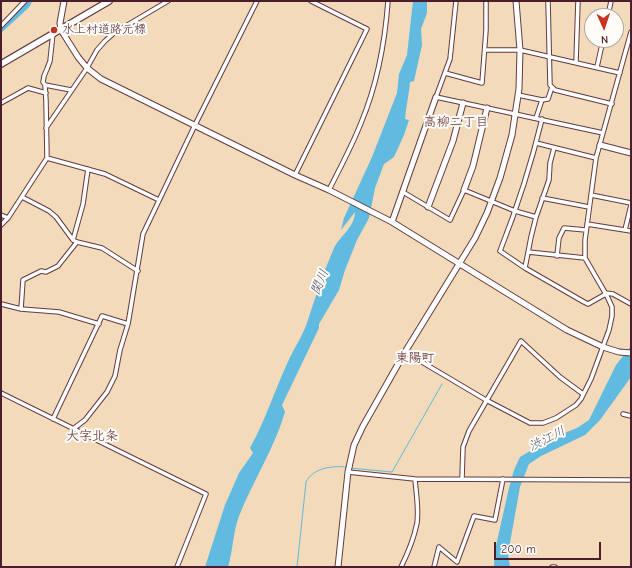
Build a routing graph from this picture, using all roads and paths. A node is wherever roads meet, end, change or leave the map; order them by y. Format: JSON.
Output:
{"nodes":[{"id":1,"x":25,"y":1,"type":"edge"},
{"id":2,"x":64,"y":1,"type":"edge"},
{"id":3,"x":109,"y":1,"type":"edge"},
{"id":4,"x":168,"y":1,"type":"edge"},
{"id":5,"x":257,"y":1,"type":"edge"},
{"id":6,"x":311,"y":1,"type":"edge"},
{"id":7,"x":388,"y":1,"type":"edge"},
{"id":8,"x":456,"y":1,"type":"edge"},
{"id":9,"x":486,"y":1,"type":"edge"},
{"id":10,"x":516,"y":1,"type":"edge"},
{"id":11,"x":548,"y":1,"type":"edge"},
{"id":12,"x":578,"y":1,"type":"edge"},
{"id":13,"x":1,"y":26,"type":"edge"},
{"id":14,"x":61,"y":30,"type":"junction"},
{"id":15,"x":631,"y":32,"type":"edge"},
{"id":16,"x":53,"y":33,"type":"junction"},
{"id":17,"x":601,"y":48,"type":"edge"},
{"id":18,"x":485,"y":50,"type":"junction"},
{"id":19,"x":520,"y":50,"type":"junction"},
{"id":20,"x":549,"y":56,"type":"junction"},
{"id":21,"x":576,"y":62,"type":"junction"},
{"id":22,"x":1,"y":64,"type":"edge"},
{"id":23,"x":597,"y":67,"type":"junction"},
{"id":24,"x":87,"y":68,"type":"junction"},
{"id":25,"x":445,"y":73,"type":"junction"},
{"id":26,"x":620,"y":73,"type":"junction"},
{"id":27,"x":45,"y":85,"type":"junction"},
{"id":28,"x":552,"y":87,"type":"junction"},
{"id":29,"x":71,"y":90,"type":"junction"},
{"id":30,"x":46,"y":92,"type":"junction"},
{"id":31,"x":518,"y":95,"type":"junction"},
{"id":32,"x":436,"y":97,"type":"junction"},
{"id":33,"x":542,"y":100,"type":"junction"},
{"id":34,"x":1,"y":103,"type":"edge"},
{"id":35,"x":463,"y":103,"type":"junction"},
{"id":36,"x":612,"y":104,"type":"junction"},
{"id":37,"x":488,"y":108,"type":"junction"},
{"id":38,"x":516,"y":114,"type":"junction"},
{"id":39,"x":536,"y":118,"type":"junction"},
{"id":40,"x":542,"y":119,"type":"junction"},
{"id":41,"x":195,"y":125,"type":"junction"},
{"id":42,"x":46,"y":129,"type":"junction"},
{"id":43,"x":603,"y":133,"type":"junction"},
{"id":44,"x":536,"y":143,"type":"junction"},
{"id":45,"x":600,"y":145,"type":"junction"},
{"id":46,"x":554,"y":148,"type":"junction"},
{"id":47,"x":631,"y":153,"type":"edge"},
{"id":48,"x":47,"y":158,"type":"junction"},
{"id":49,"x":596,"y":158,"type":"junction"},
{"id":50,"x":88,"y":170,"type":"junction"},
{"id":51,"x":295,"y":174,"type":"junction"},
{"id":52,"x":329,"y":190,"type":"junction"},
{"id":53,"x":464,"y":190,"type":"junction"},
{"id":54,"x":403,"y":192,"type":"junction"},
{"id":55,"x":591,"y":195,"type":"junction"},
{"id":56,"x":22,"y":197,"type":"junction"},
{"id":57,"x":542,"y":198,"type":"junction"},
{"id":58,"x":160,"y":200,"type":"junction"},
{"id":59,"x":492,"y":202,"type":"junction"},
{"id":60,"x":631,"y":204,"type":"edge"},
{"id":61,"x":428,"y":206,"type":"junction"},
{"id":62,"x":589,"y":207,"type":"junction"},
{"id":63,"x":515,"y":211,"type":"junction"},
{"id":64,"x":1,"y":215,"type":"edge"},
{"id":65,"x":536,"y":217,"type":"junction"},
{"id":66,"x":8,"y":218,"type":"junction"},
{"id":67,"x":390,"y":221,"type":"junction"},
{"id":68,"x":587,"y":224,"type":"junction"},
{"id":69,"x":1,"y":225,"type":"edge"},
{"id":70,"x":586,"y":230,"type":"junction"},
{"id":71,"x":626,"y":230,"type":"junction"},
{"id":72,"x":631,"y":231,"type":"edge"},
{"id":73,"x":75,"y":241,"type":"junction"},
{"id":74,"x":528,"y":252,"type":"junction"},
{"id":75,"x":557,"y":256,"type":"junction"},
{"id":76,"x":585,"y":258,"type":"junction"},
{"id":77,"x":460,"y":263,"type":"junction"},
{"id":78,"x":525,"y":268,"type":"junction"},
{"id":79,"x":138,"y":271,"type":"junction"},
{"id":80,"x":605,"y":293,"type":"junction"},
{"id":81,"x":1,"y":304,"type":"edge"},
{"id":82,"x":631,"y":304,"type":"edge"},
{"id":83,"x":21,"y":308,"type":"junction"},
{"id":84,"x":99,"y":324,"type":"junction"},
{"id":85,"x":128,"y":324,"type":"junction"},
{"id":86,"x":603,"y":347,"type":"junction"},
{"id":87,"x":405,"y":352,"type":"junction"},
{"id":88,"x":631,"y":353,"type":"edge"},
{"id":89,"x":1,"y":393,"type":"edge"},
{"id":90,"x":583,"y":394,"type":"junction"},
{"id":91,"x":486,"y":400,"type":"junction"},
{"id":92,"x":623,"y":414,"type":"dead end"},
{"id":93,"x":631,"y":416,"type":"edge"},
{"id":94,"x":53,"y":419,"type":"junction"},
{"id":95,"x":73,"y":429,"type":"junction"},
{"id":96,"x":348,"y":472,"type":"junction"},
{"id":97,"x":415,"y":478,"type":"junction"},
{"id":98,"x":462,"y":479,"type":"junction"},
{"id":99,"x":503,"y":479,"type":"junction"},
{"id":100,"x":631,"y":480,"type":"edge"},
{"id":101,"x":177,"y":567,"type":"edge"},
{"id":102,"x":338,"y":567,"type":"edge"},
{"id":103,"x":401,"y":567,"type":"edge"},
{"id":104,"x":434,"y":567,"type":"edge"}],
"edges":[{"from":1,"to":13,"type":"street"},
{"from":2,"to":14,"type":"street"},
{"from":3,"to":14,"type":"main road"},
{"from":4,"to":24,"type":"street"},
{"from":5,"to":41,"type":"street"},
{"from":6,"to":51,"type":"street"},
{"from":7,"to":52,"type":"street"},
{"from":8,"to":25,"type":"street"},
{"from":9,"to":18,"type":"street"},
{"from":10,"to":19,"type":"street"},
{"from":11,"to":20,"type":"street"},
{"from":12,"to":21,"type":"street"},
{"from":14,"to":16,"type":"main road"},
{"from":14,"to":24,"type":"street"},
{"from":15,"to":26,"type":"street"},
{"from":16,"to":22,"type":"main road"},
{"from":16,"to":27,"type":"street"},
{"from":17,"to":23,"type":"street"},
{"from":18,"to":19,"type":"street"},
{"from":18,"to":25,"type":"street"},
{"from":19,"to":20,"type":"street"},
{"from":19,"to":31,"type":"street"},
{"from":20,"to":21,"type":"street"},
{"from":20,"to":28,"type":"street"},
{"from":21,"to":23,"type":"street"},
{"from":23,"to":26,"type":"street"},
{"from":24,"to":29,"type":"street"},
{"from":24,"to":41,"type":"street"},
{"from":25,"to":32,"type":"street"},
{"from":26,"to":36,"type":"street"},
{"from":27,"to":29,"type":"street"},
{"from":27,"to":30,"type":"street"},
{"from":28,"to":33,"type":"street"},
{"from":28,"to":36,"type":"street"},
{"from":29,"to":42,"type":"street"},
{"from":30,"to":34,"type":"street"},
{"from":30,"to":42,"type":"street"},
{"from":31,"to":33,"type":"street"},
{"from":31,"to":38,"type":"street"},
{"from":32,"to":35,"type":"street"},
{"from":32,"to":54,"type":"street"},
{"from":33,"to":39,"type":"street"},
{"from":35,"to":37,"type":"street"},
{"from":35,"to":61,"type":"street"},
{"from":36,"to":43,"type":"street"},
{"from":37,"to":38,"type":"street"},
{"from":37,"to":53,"type":"street"},
{"from":38,"to":39,"type":"street"},
{"from":38,"to":59,"type":"street"},
{"from":39,"to":40,"type":"street"},
{"from":40,"to":43,"type":"street"},
{"from":40,"to":44,"type":"street"},
{"from":41,"to":51,"type":"street"},
{"from":41,"to":58,"type":"street"},
{"from":42,"to":48,"type":"street"},
{"from":43,"to":45,"type":"street"},
{"from":44,"to":46,"type":"street"},
{"from":44,"to":63,"type":"street"},
{"from":45,"to":47,"type":"street"},
{"from":45,"to":49,"type":"street"},
{"from":46,"to":49,"type":"street"},
{"from":46,"to":57,"type":"street"},
{"from":48,"to":50,"type":"street"},
{"from":48,"to":56,"type":"street"},
{"from":49,"to":55,"type":"street"},
{"from":50,"to":58,"type":"street"},
{"from":50,"to":73,"type":"street"},
{"from":51,"to":52,"type":"street"},
{"from":52,"to":67,"type":"street"},
{"from":53,"to":59,"type":"street"},
{"from":53,"to":61,"type":"street"},
{"from":54,"to":61,"type":"street"},
{"from":54,"to":67,"type":"street"},
{"from":55,"to":60,"type":"street"},
{"from":55,"to":62,"type":"street"},
{"from":56,"to":66,"type":"street"},
{"from":56,"to":73,"type":"street"},
{"from":57,"to":62,"type":"street"},
{"from":57,"to":65,"type":"street"},
{"from":58,"to":79,"type":"street"},
{"from":59,"to":63,"type":"street"},
{"from":59,"to":77,"type":"street"},
{"from":60,"to":71,"type":"street"},
{"from":62,"to":68,"type":"street"},
{"from":63,"to":65,"type":"street"},
{"from":63,"to":78,"type":"street"},
{"from":64,"to":66,"type":"street"},
{"from":65,"to":74,"type":"street"},
{"from":66,"to":69,"type":"street"},
{"from":67,"to":77,"type":"street"},
{"from":68,"to":70,"type":"street"},
{"from":68,"to":71,"type":"street"},
{"from":70,"to":75,"type":"street"},
{"from":70,"to":76,"type":"street"},
{"from":71,"to":72,"type":"street"},
{"from":73,"to":79,"type":"street"},
{"from":73,"to":83,"type":"street"},
{"from":74,"to":75,"type":"street"},
{"from":74,"to":78,"type":"street"},
{"from":75,"to":76,"type":"street"},
{"from":76,"to":80,"type":"street"},
{"from":77,"to":86,"type":"street"},
{"from":77,"to":87,"type":"street"},
{"from":78,"to":80,"type":"street"},
{"from":79,"to":85,"type":"street"},
{"from":80,"to":82,"type":"street"},
{"from":80,"to":86,"type":"street"},
{"from":81,"to":83,"type":"street"},
{"from":83,"to":84,"type":"street"},
{"from":84,"to":85,"type":"street"},
{"from":84,"to":94,"type":"street"},
{"from":85,"to":95,"type":"street"},
{"from":86,"to":88,"type":"street"},
{"from":86,"to":90,"type":"street"},
{"from":87,"to":91,"type":"street"},
{"from":87,"to":96,"type":"street"},
{"from":89,"to":94,"type":"street"},
{"from":90,"to":91,"type":"street"},
{"from":90,"to":91,"type":"street"},
{"from":91,"to":98,"type":"street"},
{"from":92,"to":93,"type":"street"},
{"from":94,"to":95,"type":"street"},
{"from":95,"to":101,"type":"street"},
{"from":96,"to":97,"type":"street"},
{"from":96,"to":102,"type":"street"},
{"from":97,"to":98,"type":"street"},
{"from":97,"to":103,"type":"street"},
{"from":98,"to":99,"type":"street"},
{"from":99,"to":100,"type":"street"},
{"from":99,"to":104,"type":"street"}]}
